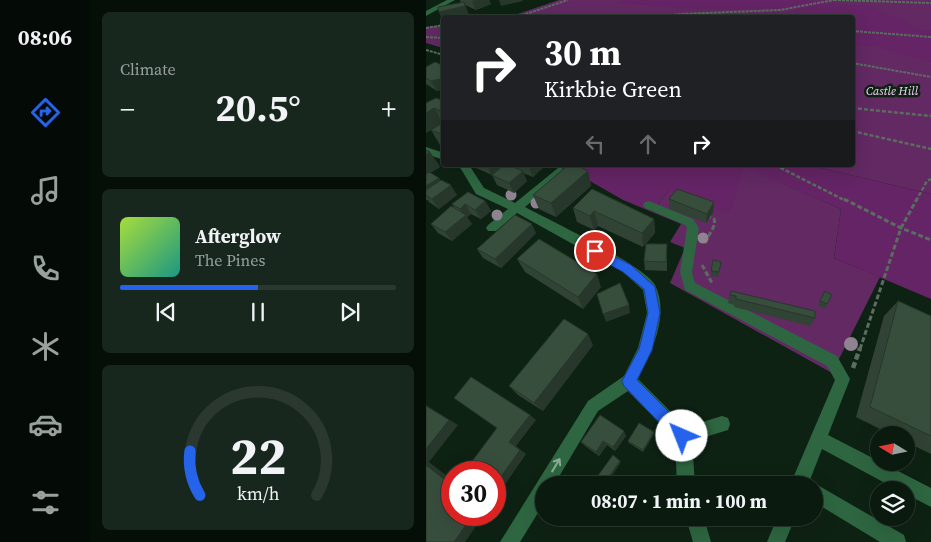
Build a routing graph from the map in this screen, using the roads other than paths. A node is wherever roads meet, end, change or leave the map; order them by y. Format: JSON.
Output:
{"nodes":[{"id":1,"x":452,"y":0,"type":"edge"},
{"id":2,"x":426,"y":14,"type":"edge"},
{"id":3,"x":427,"y":150,"type":"edge"},
{"id":4,"x":441,"y":156,"type":"edge"},
{"id":5,"x":465,"y":167,"type":"edge"},
{"id":6,"x":562,"y":170,"type":"edge"},
{"id":7,"x":649,"y":205,"type":"dead end"},
{"id":8,"x":517,"y":208,"type":"junction"},
{"id":9,"x":492,"y":228,"type":"dead end"},
{"id":10,"x":629,"y":381,"type":"junction"},
{"id":11,"x":722,"y":424,"type":"dead end"},
{"id":12,"x":682,"y":436,"type":"junction"},
{"id":13,"x":819,"y":439,"type":"junction"},
{"id":14,"x":549,"y":476,"type":"edge"},
{"id":15,"x":685,"y":476,"type":"edge"},
{"id":16,"x":807,"y":476,"type":"edge"},
{"id":17,"x":931,"y":498,"type":"edge"},
{"id":18,"x":823,"y":499,"type":"edge"},
{"id":19,"x":535,"y":500,"type":"edge"},
{"id":20,"x":697,"y":526,"type":"edge"},
{"id":21,"x":783,"y":526,"type":"edge"},
{"id":22,"x":509,"y":542,"type":"edge"},
{"id":23,"x":702,"y":542,"type":"edge"},
{"id":24,"x":776,"y":542,"type":"edge"},
{"id":25,"x":897,"y":542,"type":"edge"}],
"edges":[{"from":1,"to":2,"type":"street"},
{"from":3,"to":4,"type":"street"},
{"from":5,"to":8,"type":"street"},
{"from":6,"to":8,"type":"street"},
{"from":7,"to":13,"type":"street"},
{"from":8,"to":9,"type":"street"},
{"from":8,"to":10,"type":"street"},
{"from":10,"to":12,"type":"street"},
{"from":14,"to":10,"type":"street","one_way":true},
{"from":11,"to":12,"type":"street"},
{"from":12,"to":15,"type":"street"},
{"from":13,"to":16,"type":"street"},
{"from":13,"to":17,"type":"street"},
{"from":18,"to":25,"type":"street"},
{"from":19,"to":22,"type":"street"},
{"from":20,"to":23,"type":"street"},
{"from":21,"to":24,"type":"street"}]}
